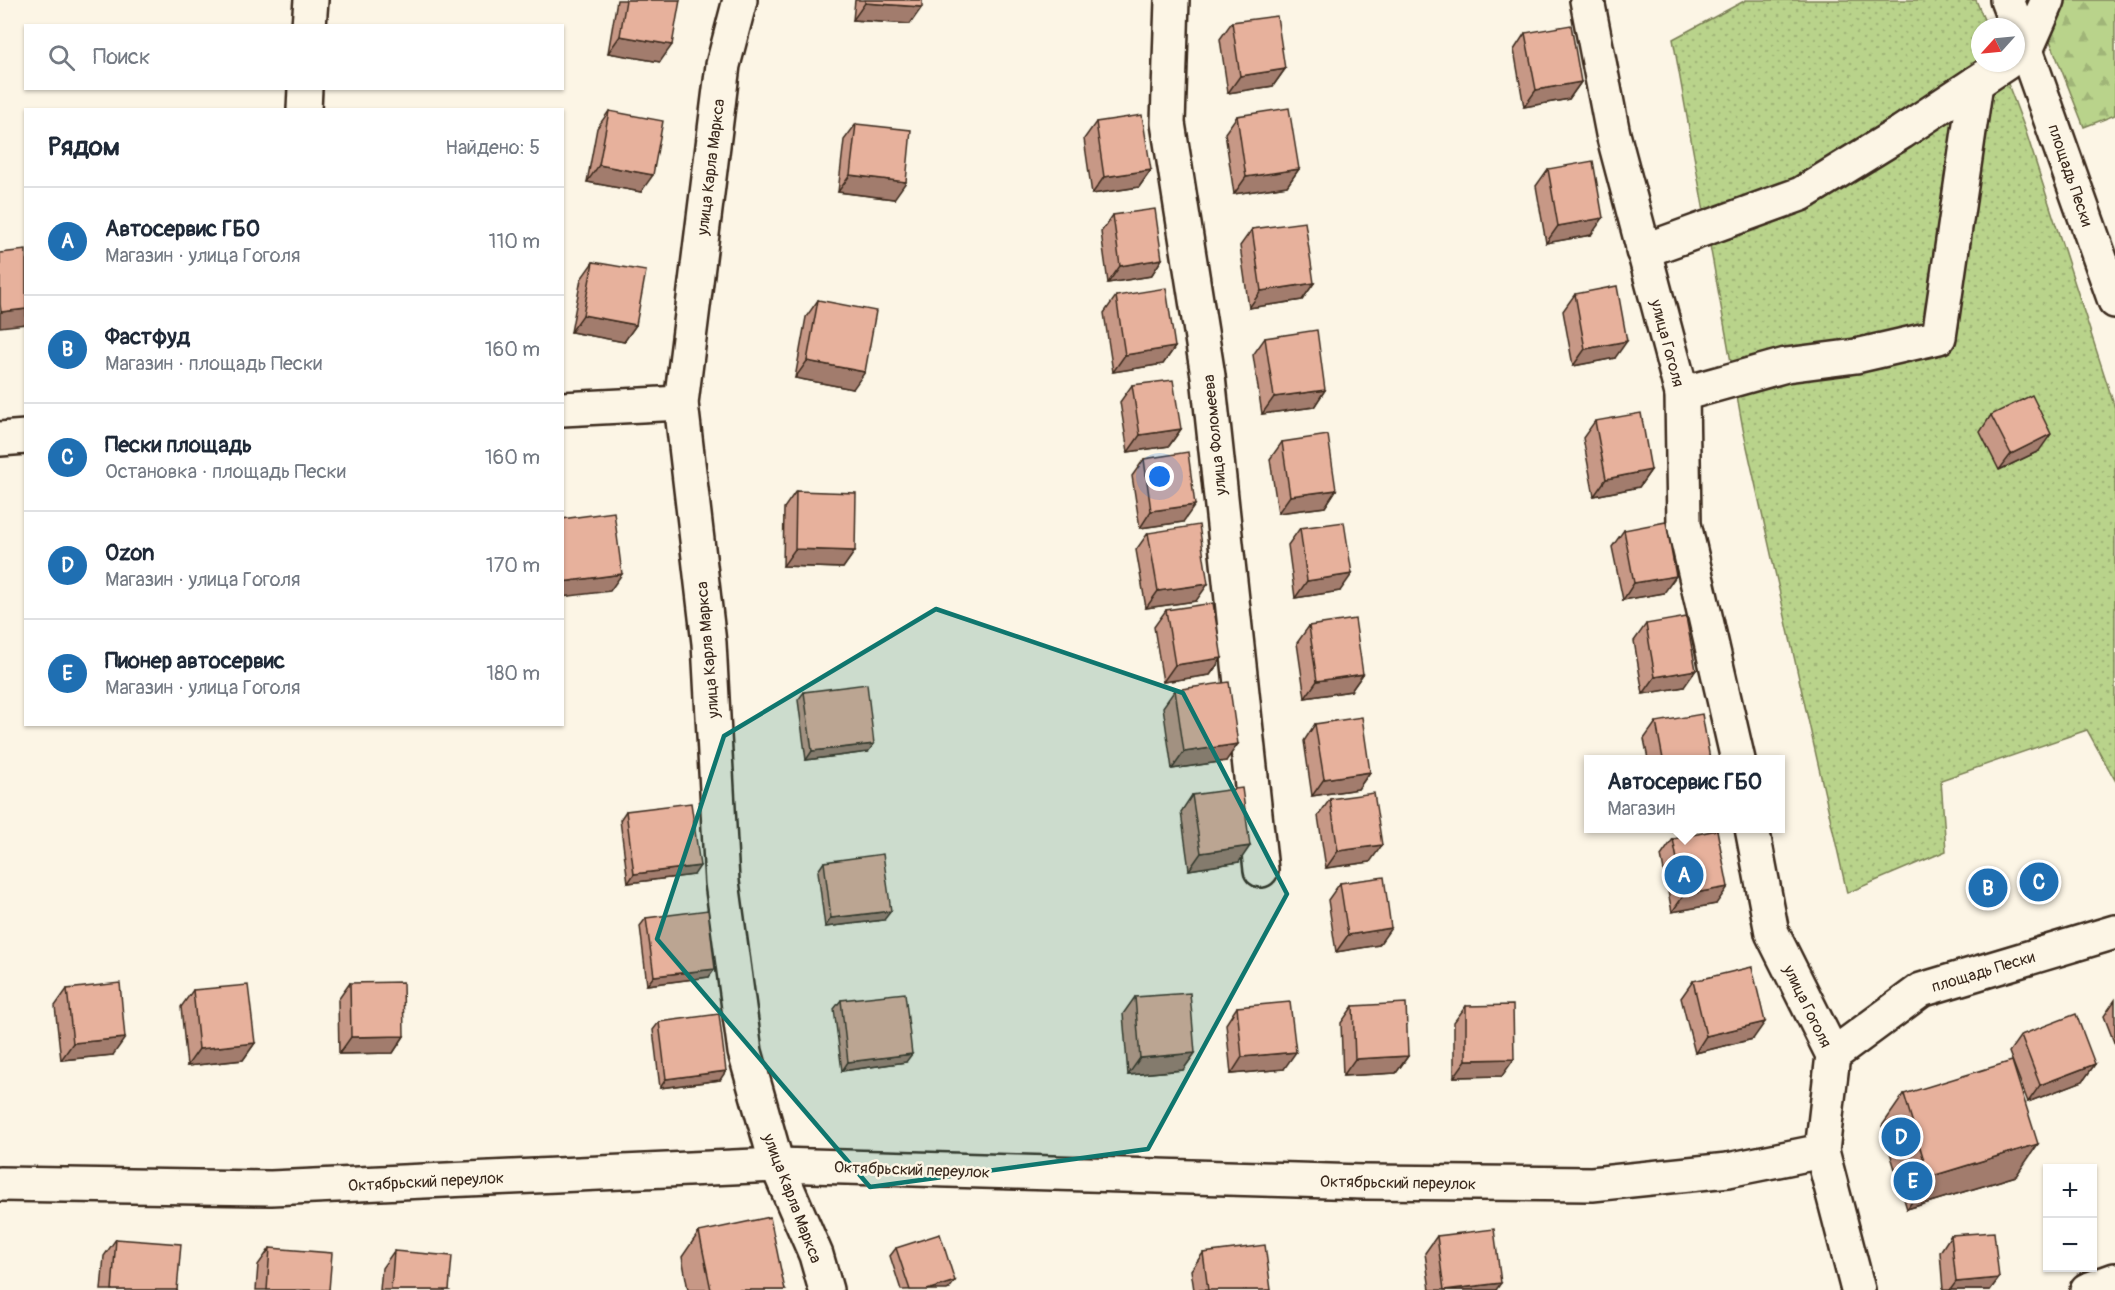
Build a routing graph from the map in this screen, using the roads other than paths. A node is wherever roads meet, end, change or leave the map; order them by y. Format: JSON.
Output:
{"nodes":[{"id":1,"x":311,"y":0,"type":"edge"},
{"id":2,"x":740,"y":0,"type":"edge"},
{"id":3,"x":1172,"y":0,"type":"edge"},
{"id":4,"x":1587,"y":0,"type":"edge"},
{"id":5,"x":2007,"y":0,"type":"edge"},
{"id":6,"x":2048,"y":0,"type":"edge"},
{"id":7,"x":2010,"y":18,"type":"edge"},
{"id":8,"x":309,"y":24,"type":"edge"},
{"id":9,"x":2025,"y":40,"type":"edge"},
{"id":10,"x":1992,"y":72,"type":"edge"},
{"id":11,"x":2022,"y":72,"type":"edge"},
{"id":12,"x":1977,"y":82,"type":"junction"},
{"id":13,"x":305,"y":90,"type":"edge"},
{"id":14,"x":304,"y":108,"type":"edge"},
{"id":15,"x":1643,"y":251,"type":"junction"},
{"id":16,"x":2115,"y":301,"type":"edge"},
{"id":17,"x":1682,"y":394,"type":"junction"},
{"id":18,"x":681,"y":403,"type":"junction"},
{"id":19,"x":564,"y":409,"type":"edge"},
{"id":20,"x":24,"y":437,"type":"edge"},
{"id":21,"x":0,"y":439,"type":"edge"},
{"id":22,"x":1737,"y":755,"type":"edge"},
{"id":23,"x":1753,"y":833,"type":"edge"},
{"id":24,"x":1261,"y":870,"type":"dead end"},
{"id":25,"x":2115,"y":932,"type":"edge"},
{"id":26,"x":1833,"y":1055,"type":"junction"},
{"id":27,"x":1822,"y":1151,"type":"junction"},
{"id":28,"x":777,"y":1165,"type":"junction"},
{"id":29,"x":0,"y":1184,"type":"edge"},
{"id":30,"x":2115,"y":1280,"type":"edge"},
{"id":31,"x":826,"y":1290,"type":"edge"},
{"id":32,"x":1858,"y":1290,"type":"edge"},
{"id":33,"x":2087,"y":1290,"type":"edge"}],
"edges":[{"from":1,"to":8,"type":"street"},
{"from":2,"to":18,"type":"street","name":"улица Карла Маркса"},
{"from":3,"to":24,"type":"street","name":"улица Фоломеева"},
{"from":4,"to":15,"type":"street","name":"улица Гоголя"},
{"from":5,"to":7,"type":"street"},
{"from":6,"to":9,"type":"street"},
{"from":10,"to":12,"type":"street"},
{"from":11,"to":16,"type":"street","name":"площадь Пески"},
{"from":12,"to":15,"type":"street"},
{"from":12,"to":17,"type":"street"},
{"from":13,"to":14,"type":"street"},
{"from":15,"to":17,"type":"street","name":"улица Гоголя"},
{"from":17,"to":22,"type":"street","name":"улица Гоголя"},
{"from":18,"to":19,"type":"street"},
{"from":18,"to":28,"type":"street","name":"улица Карла Маркса"},
{"from":20,"to":21,"type":"street"},
{"from":23,"to":26,"type":"street","name":"улица Гоголя"},
{"from":25,"to":26,"type":"street","name":"площадь Пески"},
{"from":26,"to":27,"type":"street","name":"улица Гоголя"},
{"from":27,"to":28,"type":"street","name":"Октябрьский переулок"},
{"from":27,"to":32,"type":"street","name":"улица Гоголя"},
{"from":28,"to":29,"type":"street","name":"Октябрьский переулок"},
{"from":28,"to":31,"type":"street","name":"улица Карла Маркса"},
{"from":30,"to":33,"type":"street"}]}
